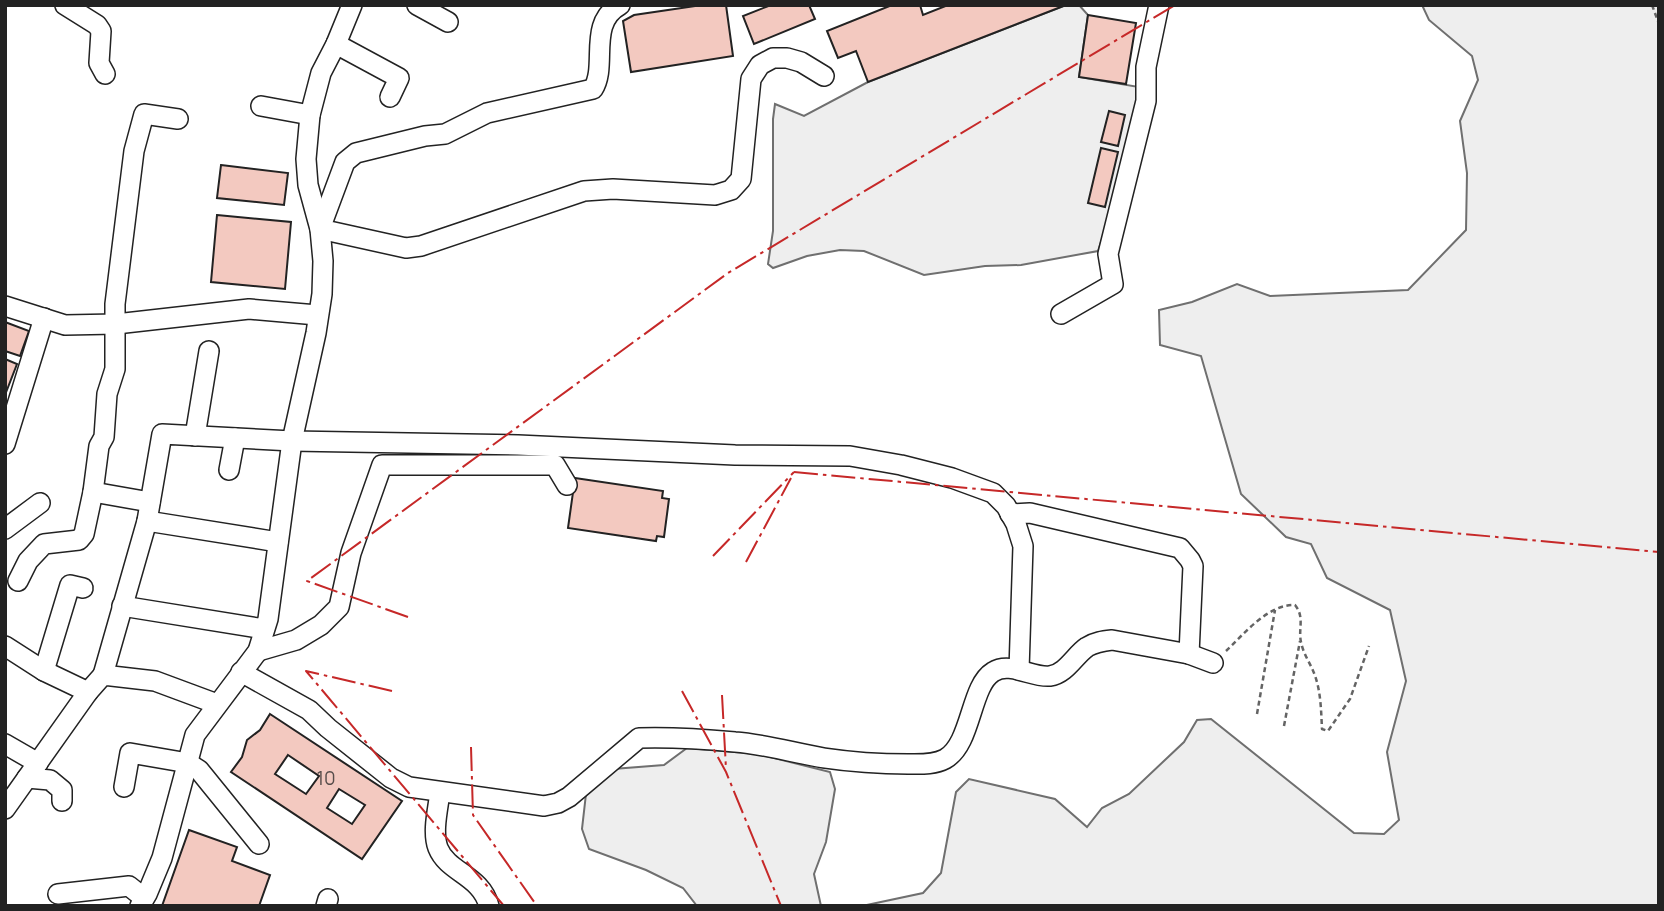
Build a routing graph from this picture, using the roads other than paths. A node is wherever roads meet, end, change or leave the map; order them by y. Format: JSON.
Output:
{"nodes":[{"id":1,"x":65,"y":5,"type":"edge"},
{"id":2,"x":352,"y":5,"type":"edge"},
{"id":3,"x":416,"y":5,"type":"edge"},
{"id":4,"x":620,"y":5,"type":"edge"},
{"id":5,"x":1159,"y":5,"type":"edge"},
{"id":6,"x":448,"y":22,"type":"dead end"},
{"id":7,"x":337,"y":44,"type":"junction"},
{"id":8,"x":105,"y":75,"type":"dead end"},
{"id":9,"x":824,"y":76,"type":"dead end"},
{"id":10,"x":390,"y":97,"type":"dead end"},
{"id":11,"x":261,"y":106,"type":"dead end"},
{"id":12,"x":310,"y":115,"type":"junction"},
{"id":13,"x":178,"y":119,"type":"dead end"},
{"id":14,"x":130,"y":186,"type":"junction"},
{"id":15,"x":150,"y":189,"type":"dead end"},
{"id":16,"x":320,"y":229,"type":"junction"},
{"id":17,"x":5,"y":306,"type":"edge"},
{"id":18,"x":1060,"y":314,"type":"dead end"},
{"id":19,"x":317,"y":315,"type":"junction"},
{"id":20,"x":44,"y":318,"type":"junction"},
{"id":21,"x":116,"y":324,"type":"junction"},
{"id":22,"x":209,"y":351,"type":"dead end"},
{"id":23,"x":195,"y":436,"type":"junction"},
{"id":24,"x":235,"y":438,"type":"junction"},
{"id":25,"x":292,"y":441,"type":"junction"},
{"id":26,"x":5,"y":444,"type":"edge"},
{"id":27,"x":229,"y":470,"type":"dead end"},
{"id":28,"x":567,"y":485,"type":"dead end"},
{"id":29,"x":93,"y":492,"type":"junction"},
{"id":30,"x":40,"y":503,"type":"dead end"},
{"id":31,"x":148,"y":511,"type":"junction"},
{"id":32,"x":1010,"y":514,"type":"junction"},
{"id":33,"x":5,"y":529,"type":"edge"},
{"id":34,"x":278,"y":542,"type":"junction"},
{"id":35,"x":18,"y":582,"type":"dead end"},
{"id":36,"x":83,"y":588,"type":"dead end"},
{"id":37,"x":122,"y":606,"type":"junction"},
{"id":38,"x":264,"y":629,"type":"junction"},
{"id":39,"x":5,"y":646,"type":"edge"},
{"id":40,"x":258,"y":651,"type":"junction"},
{"id":41,"x":1188,"y":654,"type":"junction"},
{"id":42,"x":1213,"y":663,"type":"road end"},
{"id":43,"x":1019,"y":670,"type":"junction"},
{"id":44,"x":44,"y":671,"type":"junction"},
{"id":45,"x":241,"y":672,"type":"junction"},
{"id":46,"x":103,"y":675,"type":"junction"},
{"id":47,"x":88,"y":692,"type":"junction"},
{"id":48,"x":217,"y":704,"type":"junction"},
{"id":49,"x":5,"y":744,"type":"edge"},
{"id":50,"x":188,"y":763,"type":"junction"},
{"id":51,"x":33,"y":770,"type":"junction"},
{"id":52,"x":124,"y":787,"type":"dead end"},
{"id":53,"x":440,"y":792,"type":"junction"},
{"id":54,"x":62,"y":801,"type":"dead end"},
{"id":55,"x":5,"y":809,"type":"edge"},
{"id":56,"x":259,"y":844,"type":"dead end"},
{"id":57,"x":58,"y":894,"type":"dead end"},
{"id":58,"x":142,"y":902,"type":"edge"},
{"id":59,"x":489,"y":906,"type":"edge"}],
"edges":[{"from":1,"to":8,"type":"street"},
{"from":2,"to":7,"type":"street"},
{"from":3,"to":6,"type":"street"},
{"from":4,"to":16,"type":"street"},
{"from":5,"to":18,"type":"street"},
{"from":7,"to":10,"type":"street"},
{"from":7,"to":12,"type":"street"},
{"from":9,"to":16,"type":"street"},
{"from":11,"to":12,"type":"street"},
{"from":12,"to":16,"type":"street"},
{"from":13,"to":14,"type":"street"},
{"from":14,"to":15,"type":"street"},
{"from":14,"to":21,"type":"street"},
{"from":16,"to":19,"type":"street"},
{"from":17,"to":20,"type":"street"},
{"from":19,"to":21,"type":"street"},
{"from":19,"to":25,"type":"street"},
{"from":20,"to":21,"type":"street"},
{"from":20,"to":26,"type":"street"},
{"from":21,"to":29,"type":"street"},
{"from":22,"to":23,"type":"street"},
{"from":23,"to":24,"type":"street"},
{"from":23,"to":31,"type":"street"},
{"from":24,"to":25,"type":"street"},
{"from":24,"to":27,"type":"street"},
{"from":25,"to":32,"type":"street"},
{"from":25,"to":34,"type":"street"},
{"from":28,"to":40,"type":"street"},
{"from":29,"to":31,"type":"street"},
{"from":29,"to":35,"type":"street"},
{"from":30,"to":33,"type":"street"},
{"from":31,"to":34,"type":"street"},
{"from":31,"to":37,"type":"street"},
{"from":32,"to":41,"type":"street"},
{"from":32,"to":43,"type":"street"},
{"from":34,"to":38,"type":"street"},
{"from":36,"to":44,"type":"street"},
{"from":37,"to":38,"type":"street"},
{"from":37,"to":46,"type":"street"},
{"from":38,"to":40,"type":"street"},
{"from":39,"to":44,"type":"street"},
{"from":40,"to":45,"type":"street"},
{"from":41,"to":42,"type":"street"},
{"from":41,"to":43,"type":"street"},
{"from":43,"to":53,"type":"street"},
{"from":44,"to":47,"type":"street"},
{"from":45,"to":48,"type":"street"},
{"from":45,"to":53,"type":"street"},
{"from":46,"to":47,"type":"street"},
{"from":46,"to":48,"type":"street"},
{"from":47,"to":51,"type":"street"},
{"from":48,"to":50,"type":"street"},
{"from":49,"to":51,"type":"street"},
{"from":50,"to":52,"type":"street"},
{"from":50,"to":56,"type":"street"},
{"from":50,"to":58,"type":"street"},
{"from":51,"to":54,"type":"street"},
{"from":51,"to":55,"type":"street"},
{"from":53,"to":59,"type":"street"},
{"from":57,"to":58,"type":"street"}]}
